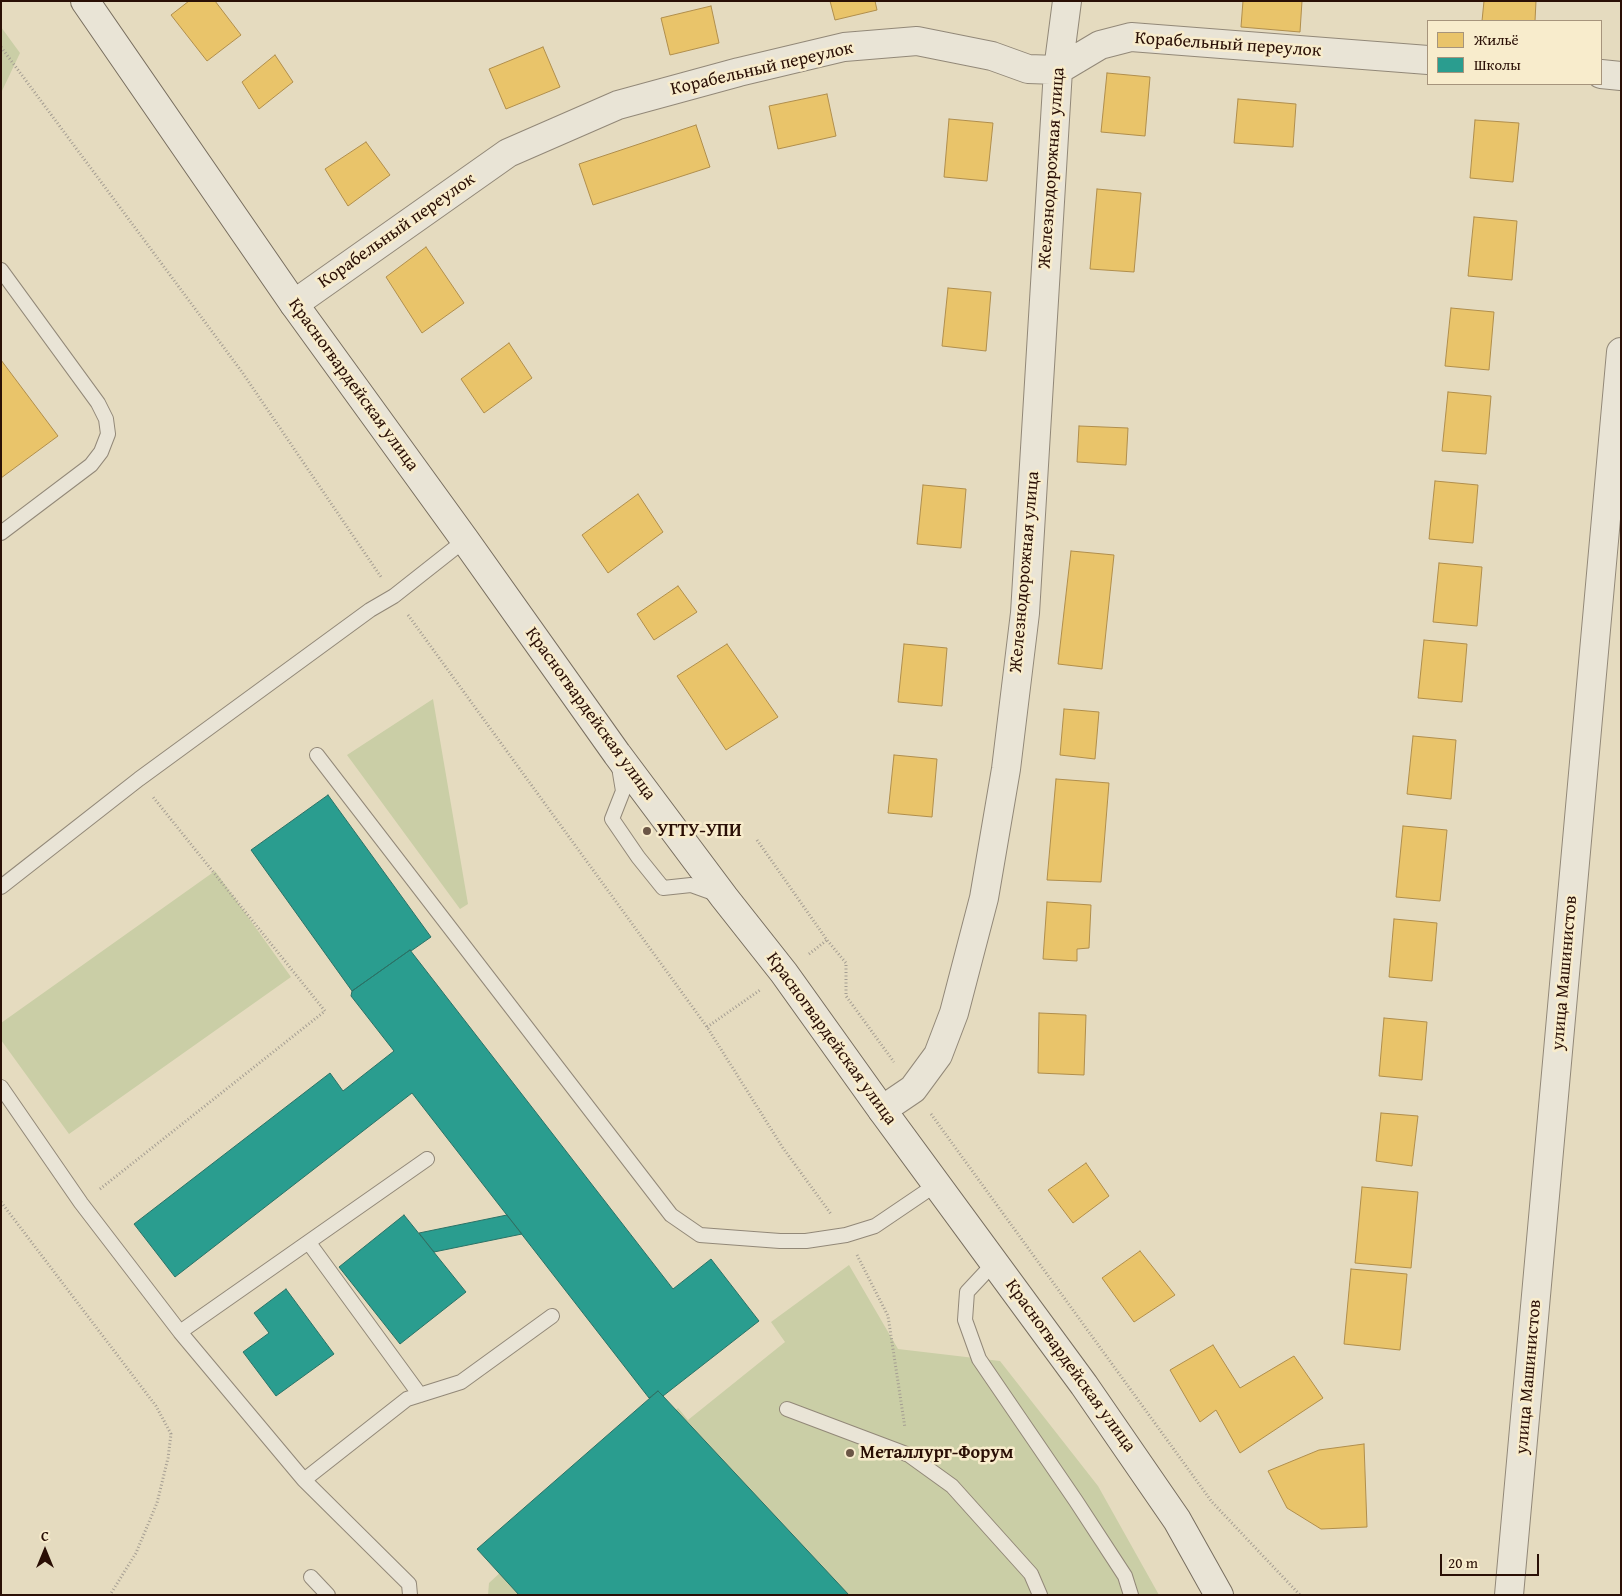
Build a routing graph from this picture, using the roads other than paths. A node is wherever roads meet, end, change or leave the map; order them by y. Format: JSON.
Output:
{"nodes":[{"id":1,"x":85,"y":1,"type":"edge"},
{"id":2,"x":1067,"y":1,"type":"edge"},
{"id":3,"x":1427,"y":60,"type":"edge"},
{"id":4,"x":1058,"y":70,"type":"junction"},
{"id":5,"x":1602,"y":74,"type":"edge"},
{"id":6,"x":1621,"y":76,"type":"edge"},
{"id":7,"x":1,"y":270,"type":"edge"},
{"id":8,"x":294,"y":304,"type":"junction"},
{"id":9,"x":1621,"y":352,"type":"edge"},
{"id":10,"x":1,"y":533,"type":"edge"},
{"id":11,"x":465,"y":540,"type":"junction"},
{"id":12,"x":617,"y":754,"type":"junction"},
{"id":13,"x":317,"y":755,"type":"dead end"},
{"id":14,"x":1,"y":887,"type":"edge"},
{"id":15,"x":724,"y":897,"type":"junction"},
{"id":16,"x":1,"y":1087,"type":"edge"},
{"id":17,"x":882,"y":1110,"type":"junction"},
{"id":18,"x":427,"y":1159,"type":"dead end"},
{"id":19,"x":937,"y":1184,"type":"junction"},
{"id":20,"x":309,"y":1243,"type":"junction"},
{"id":21,"x":995,"y":1262,"type":"junction"},
{"id":22,"x":552,"y":1316,"type":"dead end"},
{"id":23,"x":180,"y":1332,"type":"junction"},
{"id":24,"x":420,"y":1395,"type":"junction"},
{"id":25,"x":787,"y":1409,"type":"dead end"},
{"id":26,"x":304,"y":1480,"type":"junction"},
{"id":27,"x":311,"y":1577,"type":"dead end"},
{"id":28,"x":328,"y":1595,"type":"edge"},
{"id":29,"x":410,"y":1595,"type":"edge"},
{"id":30,"x":1040,"y":1595,"type":"edge"},
{"id":31,"x":1131,"y":1595,"type":"edge"},
{"id":32,"x":1220,"y":1595,"type":"edge"},
{"id":33,"x":1509,"y":1595,"type":"edge"}],
"edges":[{"from":1,"to":8,"type":"street","name":"Красногвардейская улица"},
{"from":2,"to":4,"type":"street","name":"Железнодорожная улица"},
{"from":3,"to":4,"type":"street","name":"Корабельный переулок"},
{"from":4,"to":8,"type":"street","name":"Корабельный переулок"},
{"from":4,"to":17,"type":"street","name":"Железнодорожная улица"},
{"from":5,"to":6,"type":"street"},
{"from":7,"to":10,"type":"lane"},
{"from":8,"to":11,"type":"street","name":"Красногвардейская улица"},
{"from":9,"to":33,"type":"street","name":"улица Машинистов"},
{"from":11,"to":12,"type":"street","name":"Красногвардейская улица"},
{"from":11,"to":14,"type":"lane"},
{"from":12,"to":15,"type":"street","name":"Красногвардейская улица"},
{"from":12,"to":15,"type":"lane"},
{"from":13,"to":19,"type":"lane"},
{"from":15,"to":17,"type":"street","name":"Красногвардейская улица"},
{"from":16,"to":23,"type":"lane"},
{"from":17,"to":19,"type":"street","name":"Красногвардейская улица"},
{"from":18,"to":20,"type":"lane"},
{"from":19,"to":21,"type":"street","name":"Красногвардейская улица"},
{"from":20,"to":23,"type":"lane"},
{"from":20,"to":24,"type":"lane"},
{"from":21,"to":31,"type":"lane"},
{"from":21,"to":32,"type":"street","name":"Красногвардейская улица"},
{"from":22,"to":24,"type":"lane"},
{"from":23,"to":26,"type":"lane"},
{"from":24,"to":26,"type":"lane"},
{"from":25,"to":30,"type":"lane"},
{"from":26,"to":29,"type":"lane"},
{"from":27,"to":28,"type":"lane"}]}
